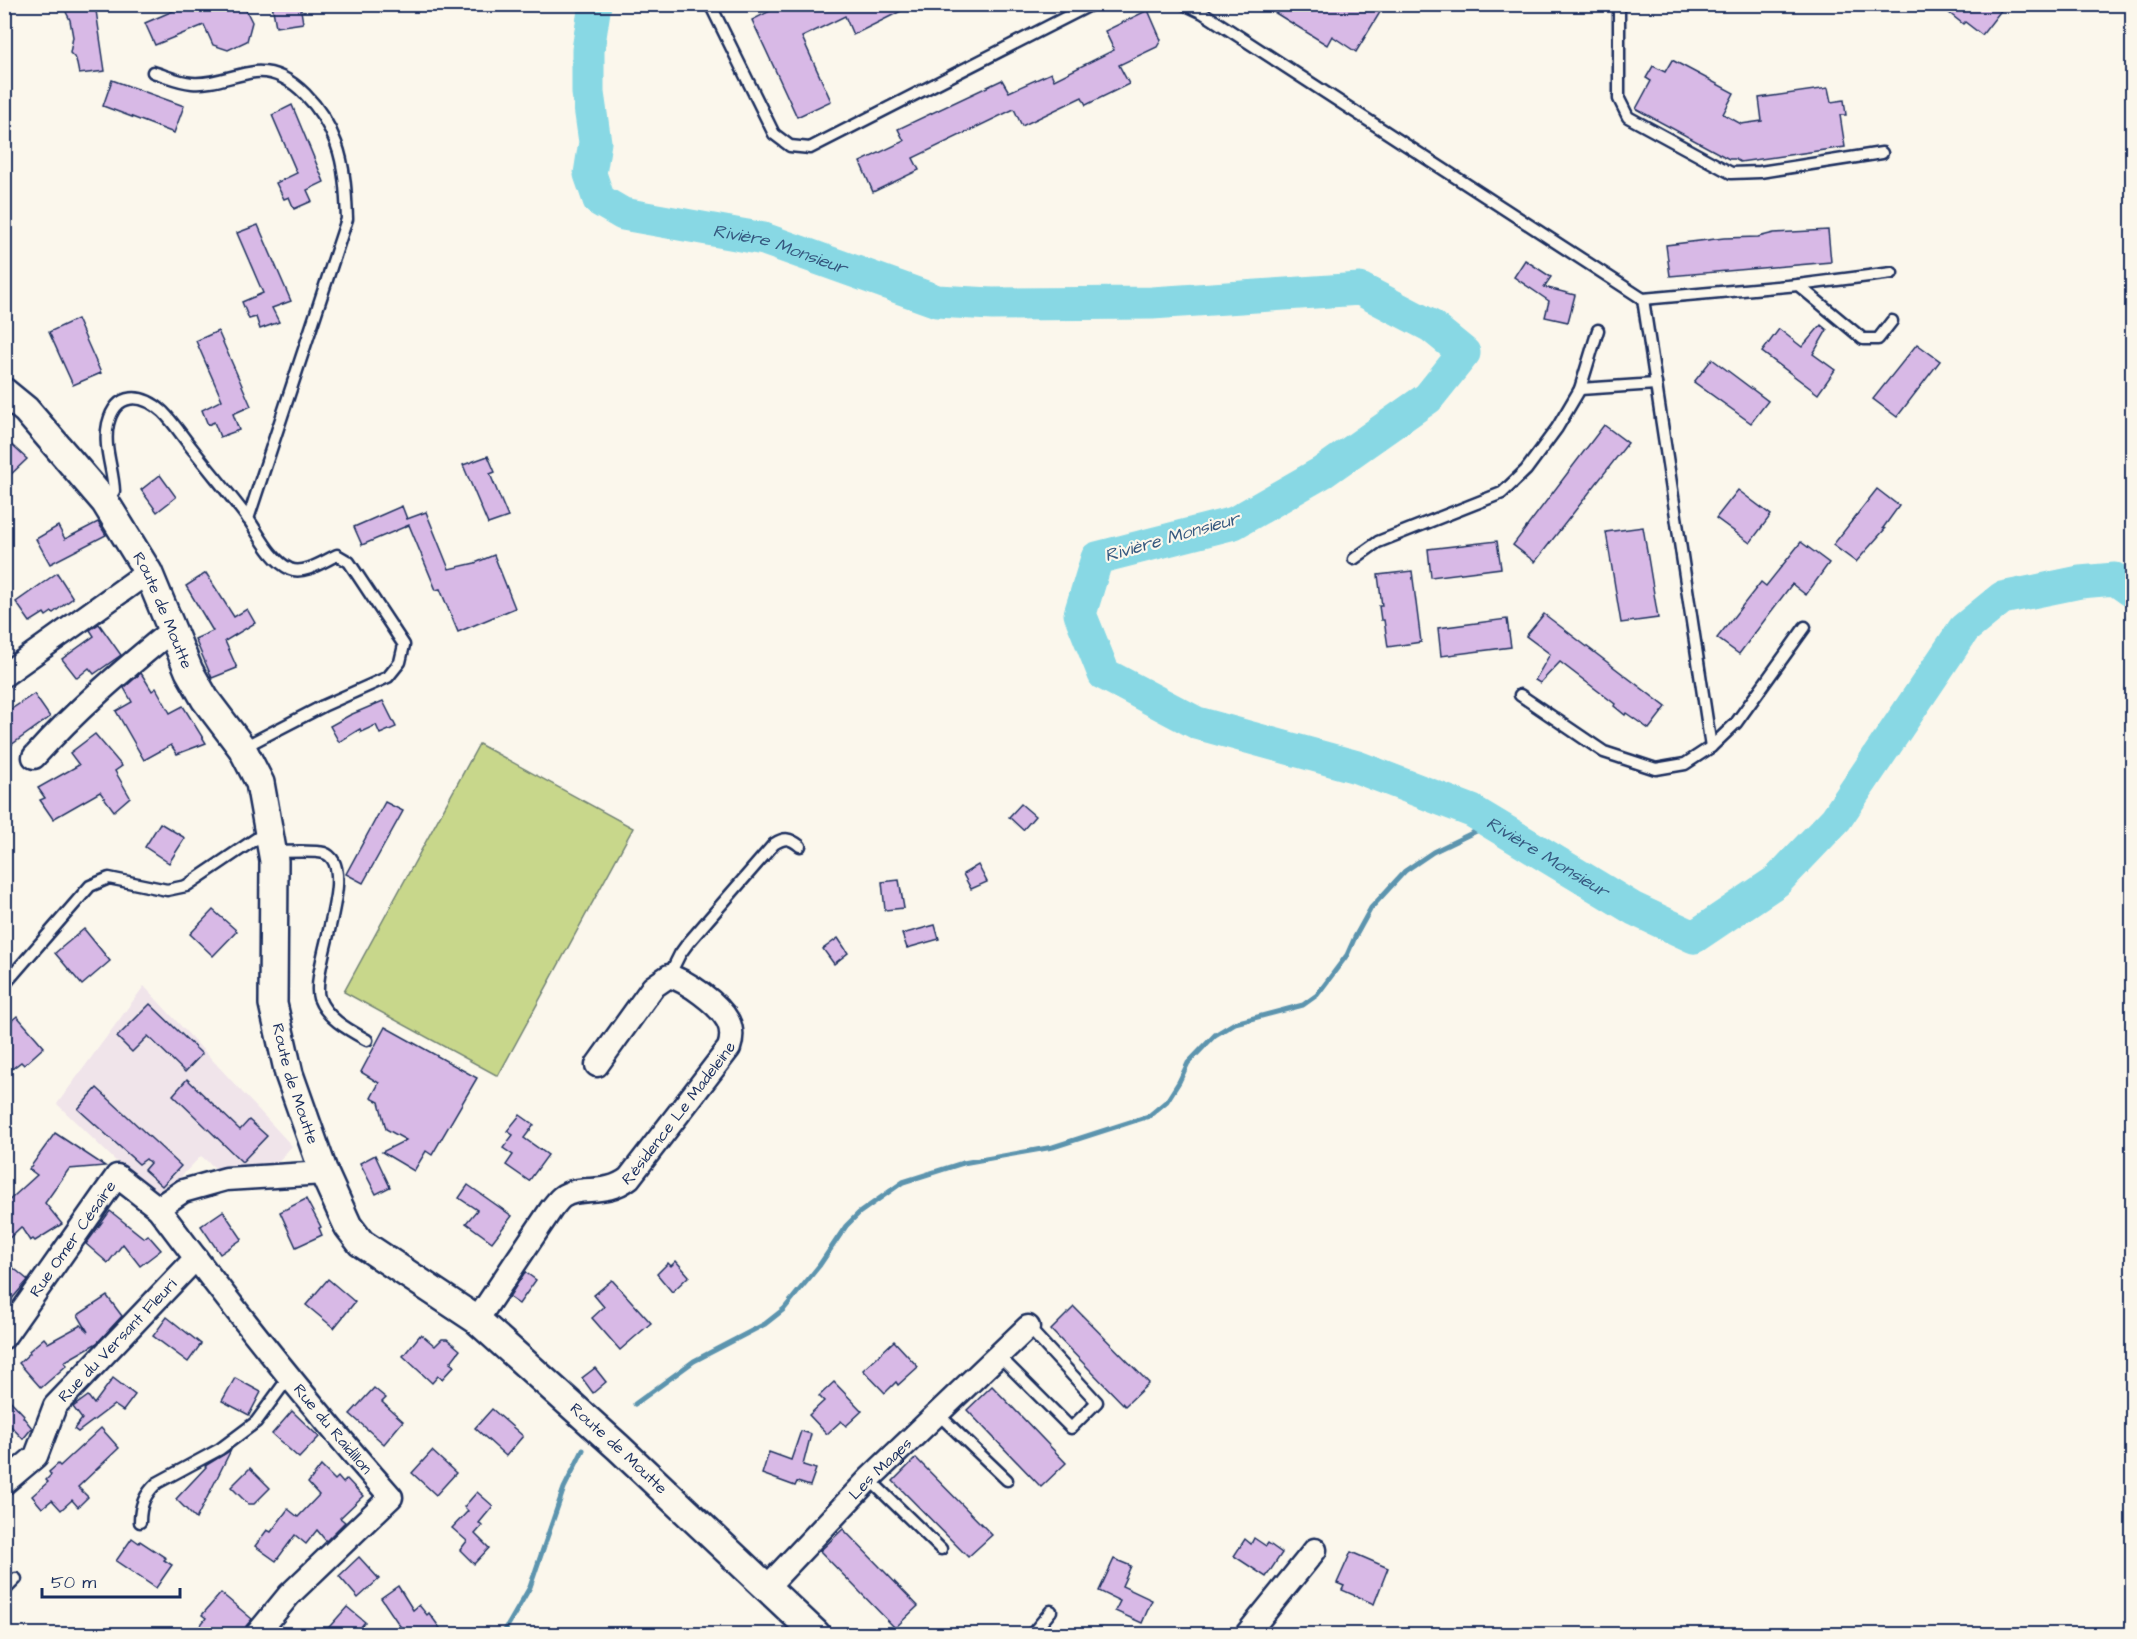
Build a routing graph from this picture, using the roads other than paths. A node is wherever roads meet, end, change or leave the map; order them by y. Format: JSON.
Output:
{"nodes":[{"id":1,"x":710,"y":4,"type":"edge"},
{"id":2,"x":1092,"y":4,"type":"edge"},
{"id":3,"x":1184,"y":4,"type":"edge"},
{"id":4,"x":1619,"y":4,"type":"edge"},
{"id":5,"x":1204,"y":9,"type":"edge"},
{"id":6,"x":153,"y":72,"type":"dead end"},
{"id":7,"x":1882,"y":153,"type":"dead end"},
{"id":8,"x":1892,"y":273,"type":"dead end"},
{"id":9,"x":1798,"y":285,"type":"junction"},
{"id":10,"x":1643,"y":299,"type":"junction"},
{"id":11,"x":1892,"y":321,"type":"dead end"},
{"id":12,"x":1598,"y":330,"type":"dead end"},
{"id":13,"x":1656,"y":384,"type":"junction"},
{"id":14,"x":1580,"y":389,"type":"junction"},
{"id":15,"x":4,"y":392,"type":"edge"},
{"id":16,"x":105,"y":502,"type":"junction"},
{"id":17,"x":248,"y":519,"type":"junction"},
{"id":18,"x":1354,"y":559,"type":"dead end"},
{"id":19,"x":148,"y":572,"type":"junction"},
{"id":20,"x":1805,"y":627,"type":"dead end"},
{"id":21,"x":172,"y":630,"type":"junction"},
{"id":22,"x":4,"y":675,"type":"edge"},
{"id":23,"x":1520,"y":694,"type":"dead end"},
{"id":24,"x":1711,"y":747,"type":"junction"},
{"id":25,"x":242,"y":748,"type":"junction"},
{"id":26,"x":34,"y":757,"type":"dead end"},
{"id":27,"x":271,"y":841,"type":"junction"},
{"id":28,"x":800,"y":846,"type":"dead end"},
{"id":29,"x":669,"y":976,"type":"junction"},
{"id":30,"x":4,"y":985,"type":"edge"},
{"id":31,"x":367,"y":1040,"type":"dead end"},
{"id":32,"x":597,"y":1065,"type":"dead end"},
{"id":33,"x":324,"y":1173,"type":"junction"},
{"id":34,"x":158,"y":1208,"type":"junction"},
{"id":35,"x":196,"y":1258,"type":"junction"},
{"id":36,"x":477,"y":1320,"type":"junction"},
{"id":37,"x":1028,"y":1327,"type":"joint"},
{"id":38,"x":4,"y":1337,"type":"edge"},
{"id":39,"x":998,"y":1355,"type":"junction"},
{"id":40,"x":289,"y":1377,"type":"junction"},
{"id":41,"x":937,"y":1413,"type":"junction"},
{"id":42,"x":869,"y":1479,"type":"junction"},
{"id":43,"x":1007,"y":1480,"type":"dead end"},
{"id":44,"x":4,"y":1483,"type":"edge"},
{"id":45,"x":140,"y":1522,"type":"dead end"},
{"id":46,"x":941,"y":1549,"type":"dead end"},
{"id":47,"x":1315,"y":1550,"type":"dead end"},
{"id":48,"x":16,"y":1579,"type":"dead end"},
{"id":49,"x":767,"y":1587,"type":"junction"},
{"id":50,"x":4,"y":1591,"type":"edge"},
{"id":51,"x":1051,"y":1611,"type":"dead end"},
{"id":52,"x":810,"y":1632,"type":"edge"},
{"id":53,"x":257,"y":1635,"type":"edge"},
{"id":54,"x":1032,"y":1635,"type":"edge"},
{"id":55,"x":1247,"y":1635,"type":"edge"}],
"edges":[{"from":1,"to":2,"type":"lane"},
{"from":3,"to":5,"type":"lane"},
{"from":4,"to":7,"type":"lane"},
{"from":5,"to":10,"type":"lane"},
{"from":6,"to":17,"type":"lane"},
{"from":8,"to":9,"type":"lane"},
{"from":9,"to":10,"type":"lane"},
{"from":9,"to":11,"type":"lane"},
{"from":10,"to":13,"type":"lane"},
{"from":12,"to":14,"type":"lane"},
{"from":13,"to":14,"type":"lane"},
{"from":13,"to":24,"type":"lane"},
{"from":14,"to":18,"type":"lane"},
{"from":15,"to":16,"type":"street","name":"Route de Moutte"},
{"from":16,"to":17,"type":"lane"},
{"from":16,"to":19,"type":"street","name":"Route de Moutte"},
{"from":17,"to":25,"type":"lane"},
{"from":19,"to":21,"type":"street","name":"Route de Moutte"},
{"from":19,"to":22,"type":"street"},
{"from":20,"to":24,"type":"lane"},
{"from":21,"to":25,"type":"street","name":"Route de Moutte"},
{"from":21,"to":26,"type":"street"},
{"from":23,"to":24,"type":"lane"},
{"from":25,"to":27,"type":"street","name":"Route de Moutte"},
{"from":27,"to":30,"type":"lane"},
{"from":27,"to":31,"type":"lane"},
{"from":27,"to":33,"type":"street","name":"Route de Moutte"},
{"from":28,"to":29,"type":"lane"},
{"from":29,"to":32,"type":"street"},
{"from":29,"to":36,"type":"street","name":"Résidence Le Madeleine"},
{"from":33,"to":34,"type":"street"},
{"from":33,"to":36,"type":"street","name":"Route de Moutte"},
{"from":34,"to":35,"type":"street","name":"Rue du Raidillon"},
{"from":34,"to":38,"type":"street","name":"Rue Omer Césaire"},
{"from":35,"to":40,"type":"street","name":"Rue du Raidillon"},
{"from":35,"to":44,"type":"street","name":"Rue du Versant Fleuri"},
{"from":36,"to":49,"type":"street","name":"Route de Moutte"},
{"from":37,"to":39,"type":"street","name":"Les Mages"},
{"from":37,"to":39,"type":"lane","name":"Les Mages"},
{"from":39,"to":41,"type":"street","name":"Les Mages"},
{"from":40,"to":45,"type":"lane"},
{"from":40,"to":53,"type":"street","name":"Rue du Raidillon"},
{"from":41,"to":42,"type":"street","name":"Les Mages"},
{"from":41,"to":43,"type":"lane"},
{"from":42,"to":46,"type":"lane"},
{"from":42,"to":49,"type":"street","name":"Les Mages"},
{"from":47,"to":55,"type":"street"},
{"from":48,"to":50,"type":"lane"},
{"from":49,"to":52,"type":"street","name":"Route de Moutte"},
{"from":51,"to":54,"type":"lane"}]}
